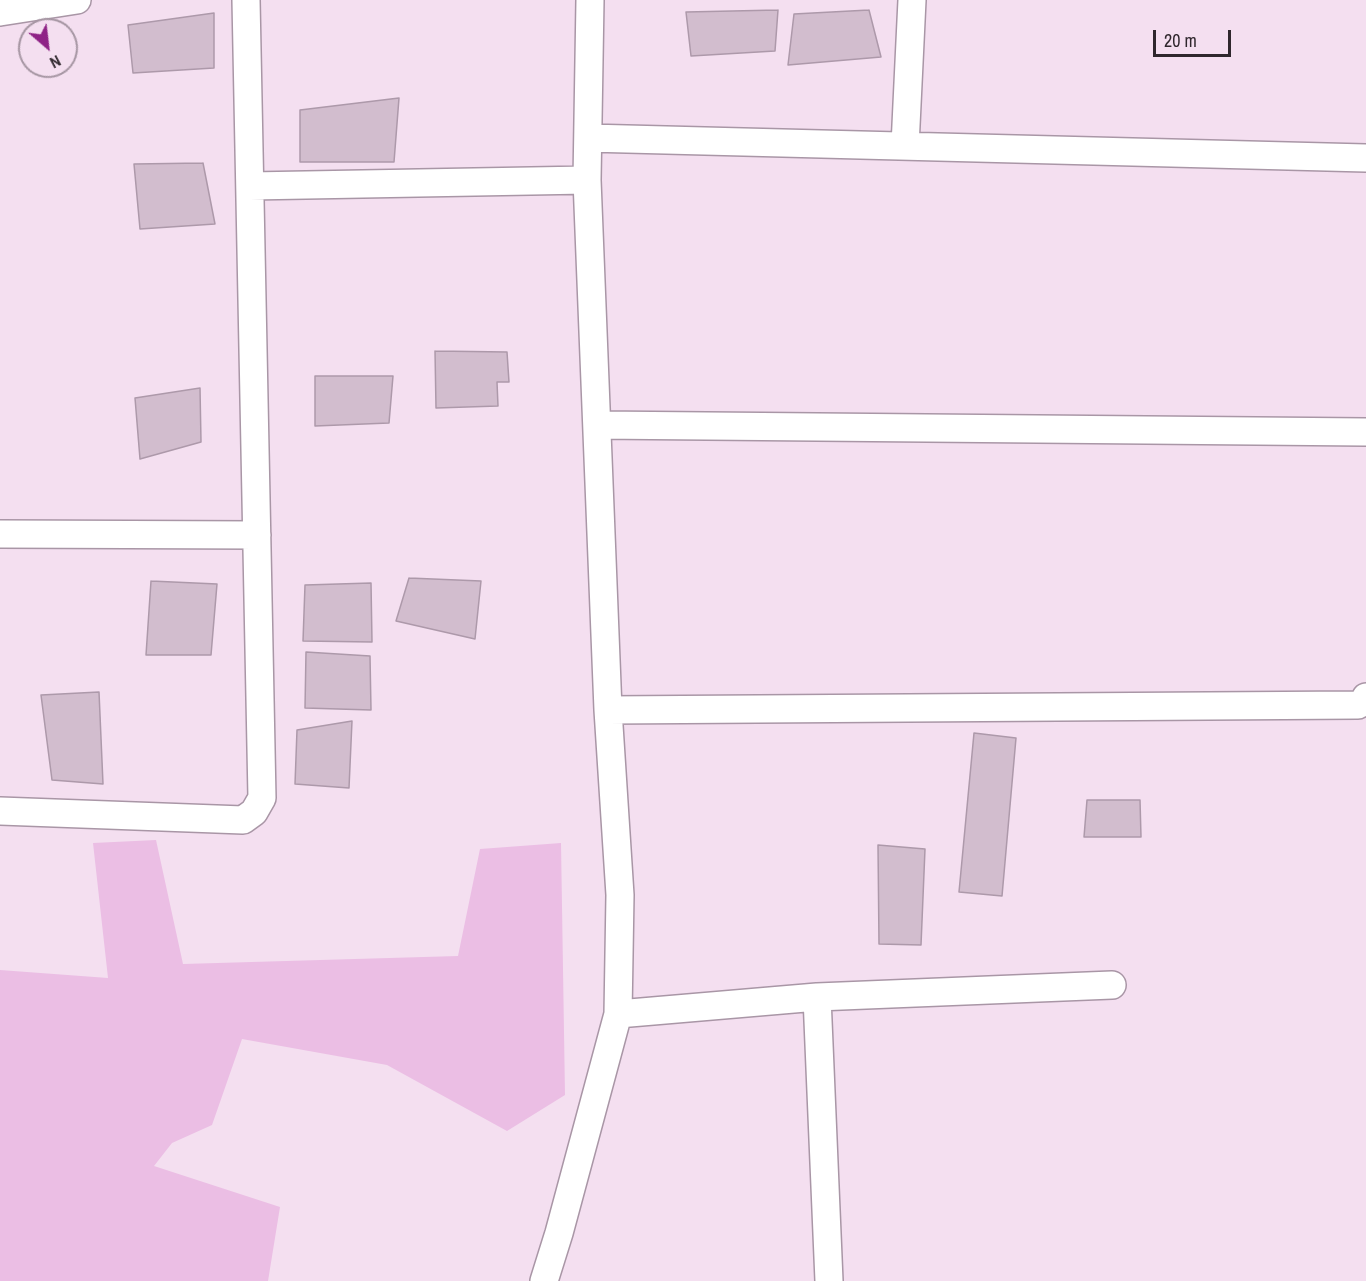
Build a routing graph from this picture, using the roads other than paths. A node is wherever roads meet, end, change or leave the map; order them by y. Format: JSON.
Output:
{"nodes":[{"id":1,"x":77,"y":0,"type":"edge"},
{"id":2,"x":246,"y":0,"type":"edge"},
{"id":3,"x":590,"y":0,"type":"edge"},
{"id":4,"x":912,"y":0,"type":"edge"},
{"id":5,"x":0,"y":12,"type":"edge"},
{"id":6,"x":588,"y":138,"type":"junction"},
{"id":7,"x":905,"y":146,"type":"junction"},
{"id":8,"x":1366,"y":158,"type":"edge"},
{"id":9,"x":587,"y":180,"type":"junction"},
{"id":10,"x":250,"y":186,"type":"junction"},
{"id":11,"x":597,"y":425,"type":"junction"},
{"id":12,"x":1366,"y":432,"type":"edge"},
{"id":13,"x":0,"y":534,"type":"edge"},
{"id":14,"x":257,"y":535,"type":"junction"},
{"id":15,"x":1366,"y":697,"type":"edge"},
{"id":16,"x":608,"y":710,"type":"junction"},
{"id":17,"x":0,"y":811,"type":"edge"},
{"id":18,"x":1112,"y":985,"type":"dead end"},
{"id":19,"x":817,"y":997,"type":"junction"},
{"id":20,"x":618,"y":1014,"type":"junction"},
{"id":21,"x":544,"y":1281,"type":"edge"},
{"id":22,"x":829,"y":1281,"type":"edge"}],
"edges":[{"from":1,"to":5,"type":"street"},
{"from":2,"to":10,"type":"street"},
{"from":3,"to":6,"type":"street"},
{"from":4,"to":7,"type":"street"},
{"from":6,"to":7,"type":"street"},
{"from":6,"to":9,"type":"street"},
{"from":7,"to":8,"type":"street"},
{"from":9,"to":10,"type":"street"},
{"from":9,"to":11,"type":"street"},
{"from":10,"to":14,"type":"street"},
{"from":11,"to":12,"type":"street"},
{"from":11,"to":16,"type":"street"},
{"from":13,"to":14,"type":"street"},
{"from":14,"to":17,"type":"street"},
{"from":15,"to":16,"type":"street"},
{"from":16,"to":20,"type":"street"},
{"from":18,"to":19,"type":"street"},
{"from":19,"to":20,"type":"street"},
{"from":19,"to":22,"type":"street"},
{"from":20,"to":21,"type":"street"}]}
